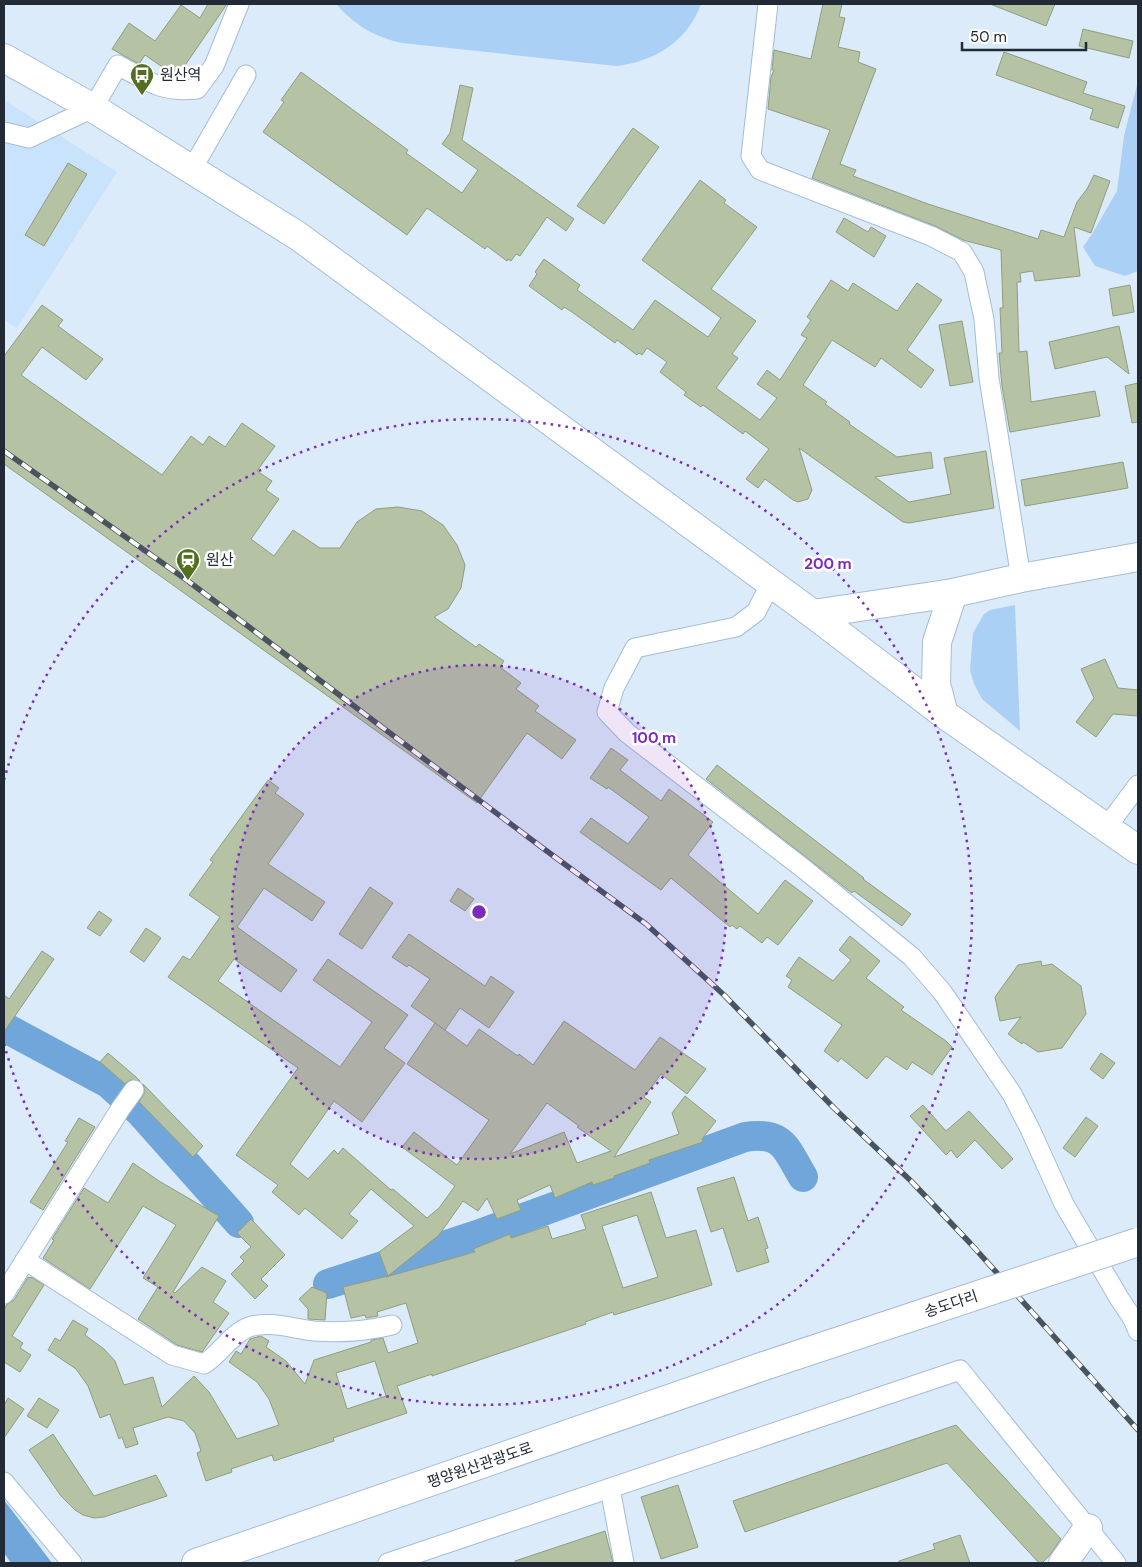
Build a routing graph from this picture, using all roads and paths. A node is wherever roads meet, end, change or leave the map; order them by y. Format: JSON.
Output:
{"nodes":[{"id":1,"x":239,"y":4,"type":"edge"},
{"id":2,"x":768,"y":4,"type":"edge"},
{"id":3,"x":4,"y":58,"type":"edge"},
{"id":4,"x":246,"y":75,"type":"dead end"},
{"id":5,"x":93,"y":108,"type":"junction"},
{"id":6,"x":4,"y":132,"type":"edge"},
{"id":7,"x":192,"y":169,"type":"junction"},
{"id":8,"x":1138,"y":557,"type":"edge"},
{"id":9,"x":1021,"y":578,"type":"junction"},
{"id":10,"x":771,"y":583,"type":"junction"},
{"id":11,"x":953,"y":593,"type":"junction"},
{"id":12,"x":813,"y":614,"type":"junction"},
{"id":13,"x":944,"y":714,"type":"junction"},
{"id":14,"x":1138,"y":785,"type":"edge"},
{"id":15,"x":1106,"y":828,"type":"junction"},
{"id":16,"x":1138,"y":850,"type":"edge"},
{"id":17,"x":134,"y":1090,"type":"dead end"},
{"id":18,"x":1138,"y":1242,"type":"edge"},
{"id":19,"x":25,"y":1260,"type":"junction"},
{"id":20,"x":4,"y":1294,"type":"edge"},
{"id":21,"x":392,"y":1325,"type":"dead end"},
{"id":22,"x":1138,"y":1331,"type":"edge"},
{"id":23,"x":764,"y":1366,"type":"joint"},
{"id":24,"x":4,"y":1482,"type":"edge"},
{"id":25,"x":610,"y":1488,"type":"junction"},
{"id":26,"x":1088,"y":1528,"type":"junction"},
{"id":27,"x":72,"y":1563,"type":"edge"},
{"id":28,"x":196,"y":1563,"type":"edge"},
{"id":29,"x":388,"y":1563,"type":"edge"},
{"id":30,"x":624,"y":1563,"type":"edge"},
{"id":31,"x":1063,"y":1563,"type":"edge"},
{"id":32,"x":1116,"y":1563,"type":"edge"}],
"edges":[{"from":1,"to":5,"type":"street"},
{"from":2,"to":9,"type":"street"},
{"from":3,"to":5,"type":"main road"},
{"from":4,"to":7,"type":"street"},
{"from":5,"to":6,"type":"street"},
{"from":5,"to":7,"type":"main road"},
{"from":7,"to":10,"type":"main road"},
{"from":8,"to":9,"type":"main road"},
{"from":9,"to":11,"type":"main road"},
{"from":10,"to":12,"type":"main road"},
{"from":10,"to":22,"type":"street"},
{"from":11,"to":12,"type":"main road"},
{"from":11,"to":13,"type":"main road"},
{"from":12,"to":13,"type":"main road"},
{"from":13,"to":15,"type":"main road"},
{"from":14,"to":15,"type":"street"},
{"from":15,"to":16,"type":"main road"},
{"from":17,"to":19,"type":"street"},
{"from":18,"to":23,"type":"main road","name":"송도다리","bridge":true},
{"from":19,"to":20,"type":"street"},
{"from":19,"to":21,"type":"street"},
{"from":23,"to":28,"type":"main road","name":"평양원산관광도로"},
{"from":24,"to":27,"type":"street"},
{"from":25,"to":26,"type":"street"},
{"from":25,"to":29,"type":"street"},
{"from":25,"to":30,"type":"street"},
{"from":26,"to":31,"type":"main road"},
{"from":26,"to":32,"type":"street"}]}
